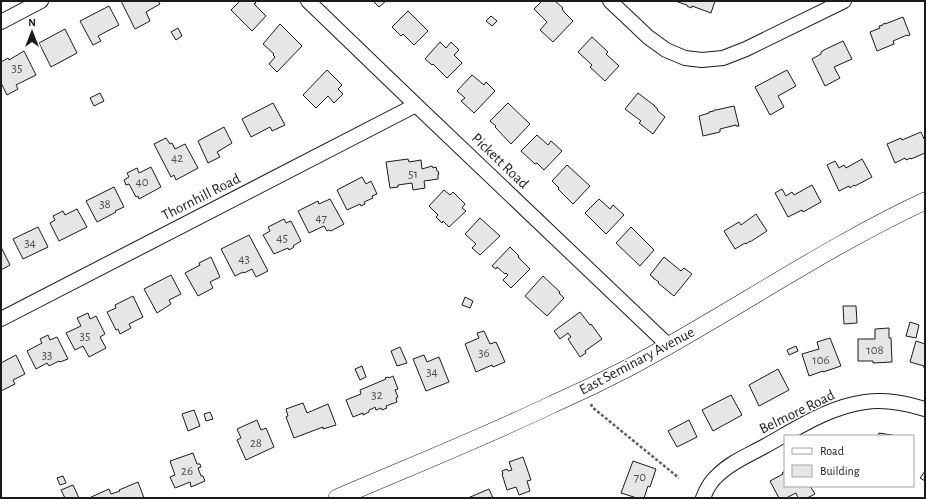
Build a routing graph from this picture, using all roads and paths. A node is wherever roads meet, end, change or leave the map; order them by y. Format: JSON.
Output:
{"nodes":[{"id":1,"x":41,"y":1,"type":"edge"},
{"id":2,"x":308,"y":1,"type":"edge"},
{"id":3,"x":610,"y":1,"type":"edge"},
{"id":4,"x":844,"y":1,"type":"edge"},
{"id":5,"x":1,"y":22,"type":"edge"},
{"id":6,"x":416,"y":105,"type":"junction"},
{"id":7,"x":925,"y":200,"type":"edge"},
{"id":8,"x":1,"y":319,"type":"edge"},
{"id":9,"x":669,"y":346,"type":"junction"},
{"id":10,"x":592,"y":407,"type":"dead end"},
{"id":11,"x":925,"y":409,"type":"edge"},
{"id":12,"x":784,"y":435,"type":"edge"},
{"id":13,"x":785,"y":435,"type":"edge"},
{"id":14,"x":679,"y":478,"type":"dead end"},
{"id":15,"x":337,"y":498,"type":"edge"},
{"id":16,"x":703,"y":498,"type":"edge"}],
"edges":[{"from":1,"to":5,"type":"street"},
{"from":2,"to":6,"type":"street","name":"Pickett Road"},
{"from":3,"to":4,"type":"street"},
{"from":6,"to":8,"type":"street","name":"Thornhill Road"},
{"from":6,"to":9,"type":"street","name":"Pickett Road"},
{"from":7,"to":9,"type":"street","name":"East Seminary Avenue"},
{"from":9,"to":15,"type":"street","name":"East Seminary Avenue"},
{"from":10,"to":14,"type":"path"},
{"from":11,"to":13,"type":"street","name":"Belmore Road"},
{"from":12,"to":16,"type":"street","name":"Belmore Road"}]}
